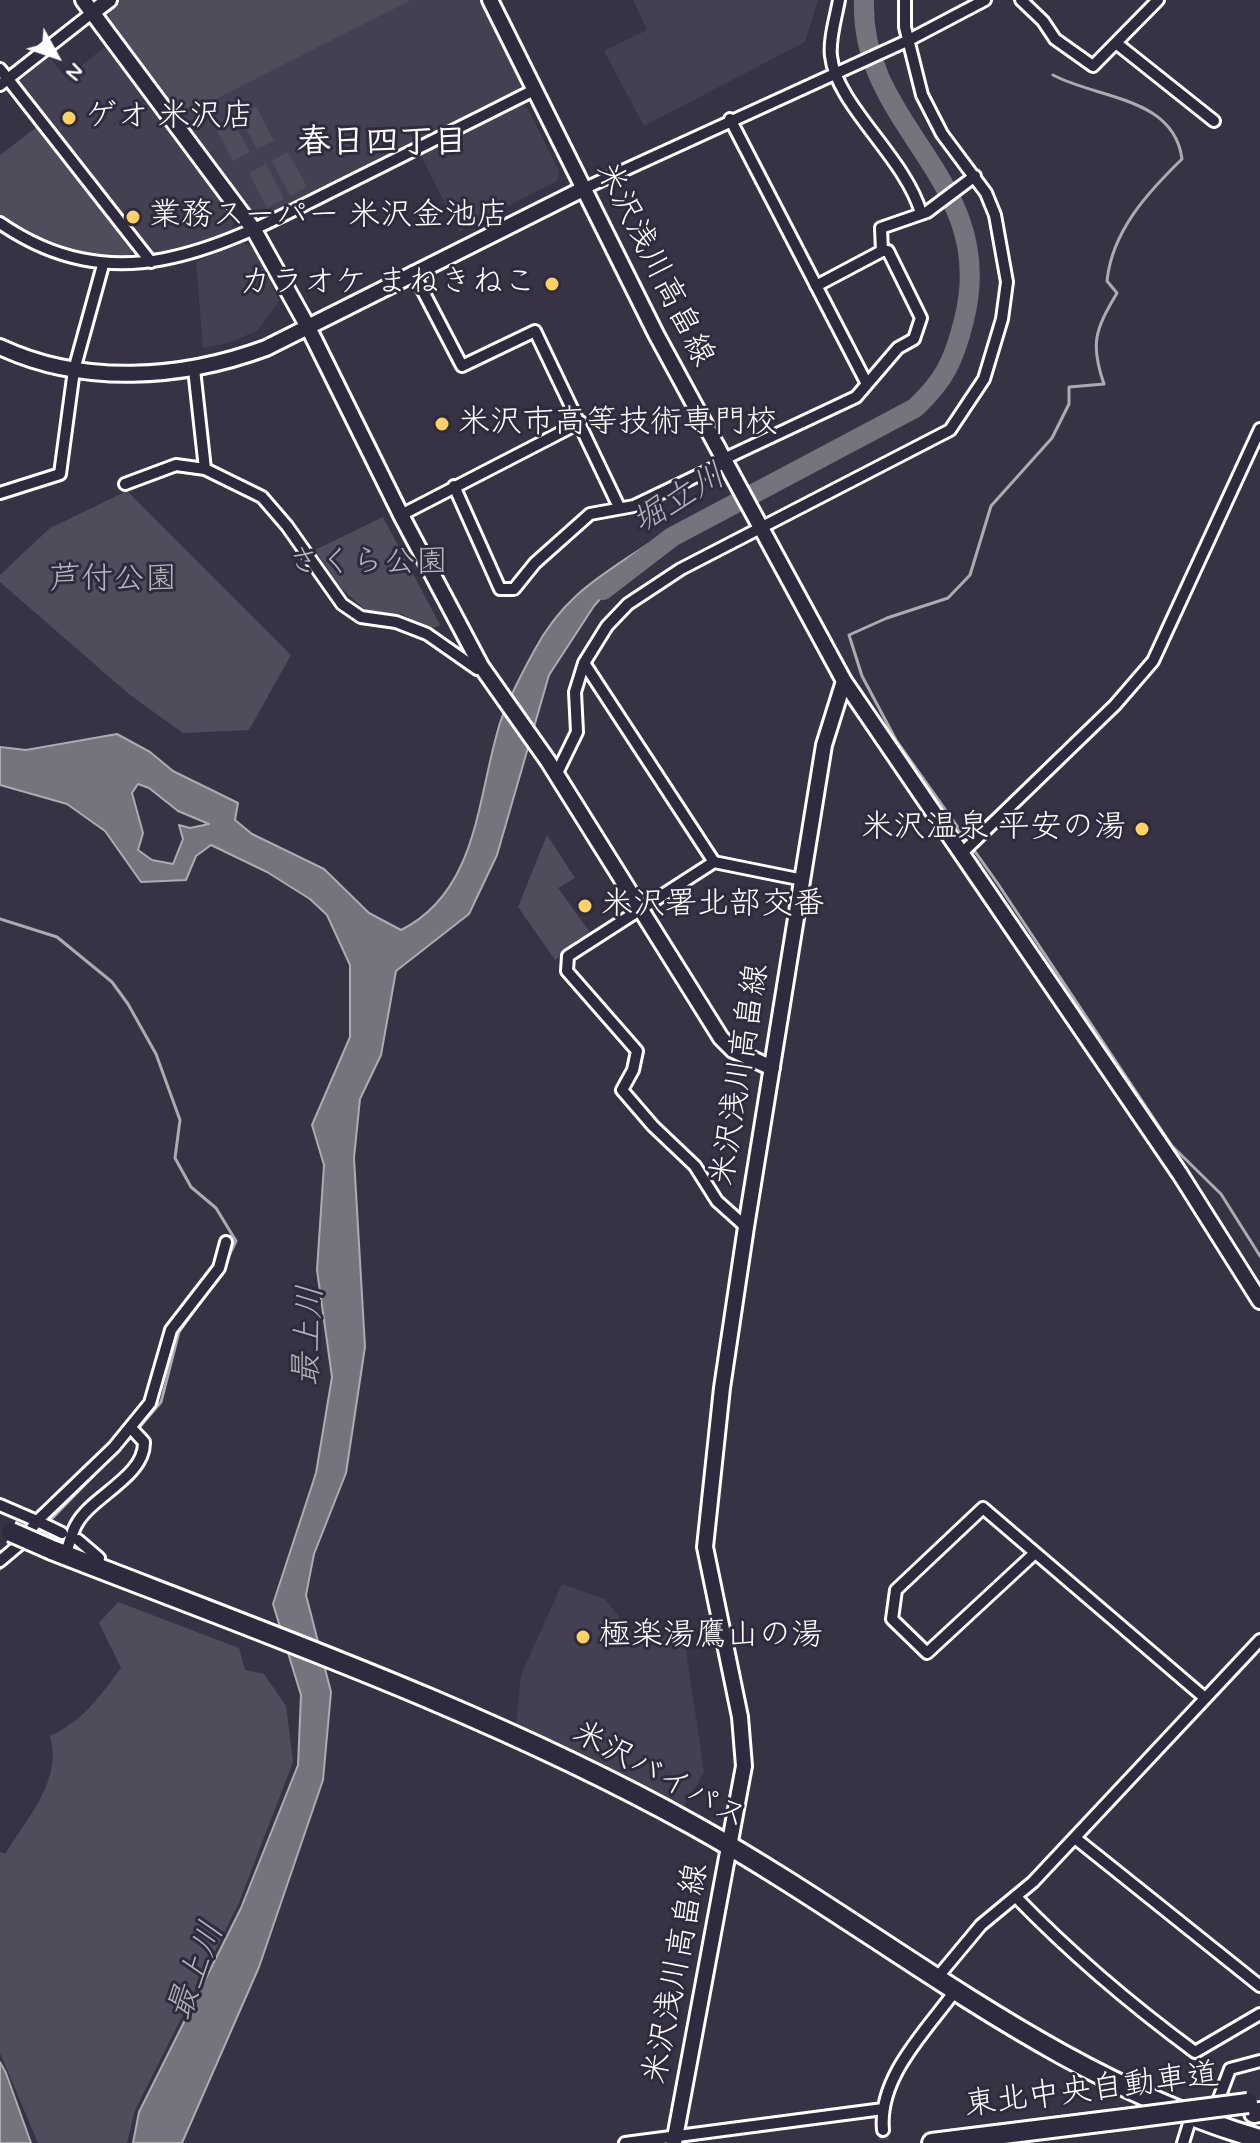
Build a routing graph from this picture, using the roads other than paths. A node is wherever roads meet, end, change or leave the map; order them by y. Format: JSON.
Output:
{"nodes":[{"id":1,"x":83,"y":0,"type":"edge"},
{"id":2,"x":109,"y":0,"type":"edge"},
{"id":3,"x":490,"y":0,"type":"edge"},
{"id":4,"x":839,"y":0,"type":"edge"},
{"id":5,"x":905,"y":0,"type":"edge"},
{"id":6,"x":985,"y":0,"type":"edge"},
{"id":7,"x":1021,"y":0,"type":"edge"},
{"id":8,"x":1158,"y":0,"type":"edge"},
{"id":9,"x":93,"y":12,"type":"junction"},
{"id":10,"x":909,"y":40,"type":"junction"},
{"id":11,"x":1116,"y":43,"type":"junction"},
{"id":12,"x":0,"y":69,"type":"edge"},
{"id":13,"x":835,"y":74,"type":"junction"},
{"id":14,"x":4,"y":82,"type":"edge"},
{"id":15,"x":534,"y":90,"type":"junction"},
{"id":16,"x":730,"y":119,"type":"junction"},
{"id":17,"x":1214,"y":121,"type":"dead end"},
{"id":18,"x":975,"y":176,"type":"junction"},
{"id":19,"x":583,"y":189,"type":"junction"},
{"id":20,"x":924,"y":212,"type":"junction"},
{"id":21,"x":0,"y":223,"type":"edge"},
{"id":22,"x":254,"y":230,"type":"junction"},
{"id":23,"x":882,"y":251,"type":"junction"},
{"id":24,"x":151,"y":262,"type":"junction"},
{"id":25,"x":103,"y":265,"type":"junction"},
{"id":26,"x":413,"y":272,"type":"junction"},
{"id":27,"x":816,"y":286,"type":"junction"},
{"id":28,"x":308,"y":327,"type":"junction"},
{"id":29,"x":0,"y":347,"type":"edge"},
{"id":30,"x":194,"y":369,"type":"junction"},
{"id":31,"x":74,"y":370,"type":"junction"},
{"id":32,"x":867,"y":384,"type":"junction"},
{"id":33,"x":581,"y":422,"type":"junction"},
{"id":34,"x":1260,"y":429,"type":"edge"},
{"id":35,"x":725,"y":461,"type":"junction"},
{"id":36,"x":205,"y":469,"type":"junction"},
{"id":37,"x":125,"y":484,"type":"dead end"},
{"id":38,"x":454,"y":486,"type":"junction"},
{"id":39,"x":0,"y":493,"type":"edge"},
{"id":40,"x":619,"y":507,"type":"junction"},
{"id":41,"x":401,"y":515,"type":"junction"},
{"id":42,"x":760,"y":522,"type":"junction"},
{"id":43,"x":584,"y":663,"type":"junction"},
{"id":44,"x":481,"y":666,"type":"junction"},
{"id":45,"x":844,"y":681,"type":"junction"},
{"id":46,"x":556,"y":775,"type":"junction"},
{"id":47,"x":963,"y":852,"type":"junction"},
{"id":48,"x":714,"y":862,"type":"junction"},
{"id":49,"x":803,"y":880,"type":"junction"},
{"id":50,"x":641,"y":911,"type":"junction"},
{"id":51,"x":772,"y":1068,"type":"junction"},
{"id":52,"x":746,"y":1227,"type":"junction"},
{"id":53,"x":226,"y":1242,"type":"dead end"},
{"id":54,"x":1260,"y":1301,"type":"edge"},
{"id":55,"x":135,"y":1431,"type":"junction"},
{"id":56,"x":0,"y":1505,"type":"edge"},
{"id":57,"x":39,"y":1522,"type":"junction"},
{"id":58,"x":60,"y":1531,"type":"dead end"},
{"id":59,"x":15,"y":1534,"type":"edge"},
{"id":60,"x":78,"y":1540,"type":"dead end"},
{"id":61,"x":58,"y":1553,"type":"junction"},
{"id":62,"x":1035,"y":1553,"type":"junction"},
{"id":63,"x":0,"y":1561,"type":"edge"},
{"id":64,"x":102,"y":1569,"type":"junction"},
{"id":65,"x":1260,"y":1640,"type":"edge"},
{"id":66,"x":1205,"y":1698,"type":"junction"},
{"id":67,"x":1075,"y":1838,"type":"junction"},
{"id":68,"x":731,"y":1847,"type":"junction"},
{"id":69,"x":1016,"y":1897,"type":"junction"},
{"id":70,"x":936,"y":1979,"type":"junction"},
{"id":71,"x":1260,"y":1986,"type":"edge"},
{"id":72,"x":955,"y":1991,"type":"junction"},
{"id":73,"x":1260,"y":2014,"type":"edge"},
{"id":74,"x":1260,"y":2061,"type":"edge"},
{"id":75,"x":1256,"y":2107,"type":"edge"},
{"id":76,"x":883,"y":2109,"type":"junction"},
{"id":77,"x":1191,"y":2117,"type":"junction"},
{"id":78,"x":1135,"y":2123,"type":"junction"},
{"id":79,"x":1210,"y":2123,"type":"junction"},
{"id":80,"x":883,"y":2130,"type":"tunnel mouth"},
{"id":81,"x":1260,"y":2139,"type":"edge"},
{"id":82,"x":674,"y":2140,"type":"edge"},
{"id":83,"x":625,"y":2143,"type":"edge"},
{"id":84,"x":932,"y":2143,"type":"edge"},
{"id":85,"x":1021,"y":2143,"type":"edge"},
{"id":86,"x":1183,"y":2143,"type":"edge"}],
"edges":[{"from":1,"to":9,"type":"street"},
{"from":2,"to":9,"type":"street"},
{"from":3,"to":15,"type":"street","name":"米沢浅川高畠線"},
{"from":4,"to":13,"type":"street"},
{"from":5,"to":10,"type":"street"},
{"from":6,"to":10,"type":"street"},
{"from":7,"to":11,"type":"street"},
{"from":8,"to":11,"type":"street"},
{"from":9,"to":14,"type":"street"},
{"from":9,"to":22,"type":"street"},
{"from":10,"to":13,"type":"street"},
{"from":10,"to":18,"type":"street"},
{"from":11,"to":17,"type":"street"},
{"from":12,"to":14,"type":"street"},
{"from":13,"to":16,"type":"street"},
{"from":13,"to":20,"type":"street"},
{"from":14,"to":24,"type":"street"},
{"from":15,"to":19,"type":"street","name":"米沢浅川高畠線"},
{"from":15,"to":22,"type":"street"},
{"from":16,"to":19,"type":"street"},
{"from":16,"to":27,"type":"street"},
{"from":18,"to":20,"type":"street"},
{"from":18,"to":42,"type":"street"},
{"from":19,"to":26,"type":"street"},
{"from":19,"to":35,"type":"street","name":"米沢浅川高畠線"},
{"from":20,"to":23,"type":"street"},
{"from":21,"to":25,"type":"street"},
{"from":22,"to":24,"type":"street"},
{"from":22,"to":28,"type":"street"},
{"from":23,"to":27,"type":"street"},
{"from":23,"to":32,"type":"street"},
{"from":24,"to":25,"type":"street"},
{"from":25,"to":31,"type":"street"},
{"from":26,"to":28,"type":"street"},
{"from":26,"to":33,"type":"street"},
{"from":27,"to":32,"type":"street"},
{"from":28,"to":30,"type":"street"},
{"from":28,"to":41,"type":"street"},
{"from":29,"to":31,"type":"street"},
{"from":30,"to":31,"type":"street"},
{"from":30,"to":36,"type":"street"},
{"from":31,"to":39,"type":"street"},
{"from":32,"to":35,"type":"street"},
{"from":33,"to":38,"type":"street"},
{"from":33,"to":40,"type":"street"},
{"from":34,"to":47,"type":"street"},
{"from":35,"to":40,"type":"street"},
{"from":35,"to":42,"type":"street","name":"米沢浅川高畠線"},
{"from":36,"to":37,"type":"street"},
{"from":36,"to":44,"type":"street"},
{"from":38,"to":40,"type":"street"},
{"from":38,"to":41,"type":"street"},
{"from":41,"to":44,"type":"street"},
{"from":42,"to":43,"type":"street"},
{"from":42,"to":45,"type":"street","name":"米沢浅川高畠線"},
{"from":43,"to":46,"type":"street"},
{"from":43,"to":48,"type":"street"},
{"from":44,"to":46,"type":"street"},
{"from":45,"to":47,"type":"street"},
{"from":45,"to":49,"type":"street","name":"米沢浅川高畠線"},
{"from":46,"to":50,"type":"street"},
{"from":47,"to":54,"type":"street"},
{"from":48,"to":49,"type":"street"},
{"from":48,"to":50,"type":"street"},
{"from":49,"to":51,"type":"street","name":"米沢浅川高畠線"},
{"from":50,"to":51,"type":"street"},
{"from":50,"to":52,"type":"street"},
{"from":51,"to":52,"type":"street","name":"米沢浅川高畠線"},
{"from":52,"to":68,"type":"street","name":"米沢浅川高畠線"},
{"from":53,"to":55,"type":"street"},
{"from":55,"to":57,"type":"street"},
{"from":55,"to":61,"type":"street"},
{"from":56,"to":57,"type":"street"},
{"from":57,"to":58,"type":"street"},
{"from":57,"to":59,"type":"street"},
{"from":59,"to":61,"type":"highway","name":"米沢バイパス","bridge":true},
{"from":59,"to":63,"type":"street"},
{"from":60,"to":64,"type":"street"},
{"from":61,"to":64,"type":"highway","name":"米沢バイパス"},
{"from":62,"to":62,"type":"street"},
{"from":62,"to":66,"type":"street"},
{"from":64,"to":68,"type":"highway","name":"米沢バイパス"},
{"from":65,"to":66,"type":"street"},
{"from":66,"to":67,"type":"street"},
{"from":67,"to":69,"type":"street"},
{"from":67,"to":71,"type":"street"},
{"from":68,"to":70,"type":"highway","name":"米沢バイパス"},
{"from":68,"to":82,"type":"street","name":"米沢浅川高畠線"},
{"from":69,"to":70,"type":"street"},
{"from":69,"to":73,"type":"street"},
{"from":70,"to":72,"type":"highway","name":"米沢バイパス"},
{"from":72,"to":76,"type":"street"},
{"from":72,"to":77,"type":"highway","name":"米沢バイパス"},
{"from":74,"to":79,"type":"street"},
{"from":75,"to":78,"type":"highway","name":"東北中央自動車道","bridge":true},
{"from":76,"to":80,"type":"street"},
{"from":76,"to":82,"type":"street"},
{"from":77,"to":79,"type":"highway","name":"米沢バイパス"},
{"from":77,"to":86,"type":"street"},
{"from":78,"to":84,"type":"highway","name":"東北中央自動車道"},
{"from":78,"to":85,"type":"highway","name":"東北中央自動車道"},
{"from":79,"to":81,"type":"highway","name":"米沢バイパス"},
{"from":82,"to":83,"type":"street"}]}
